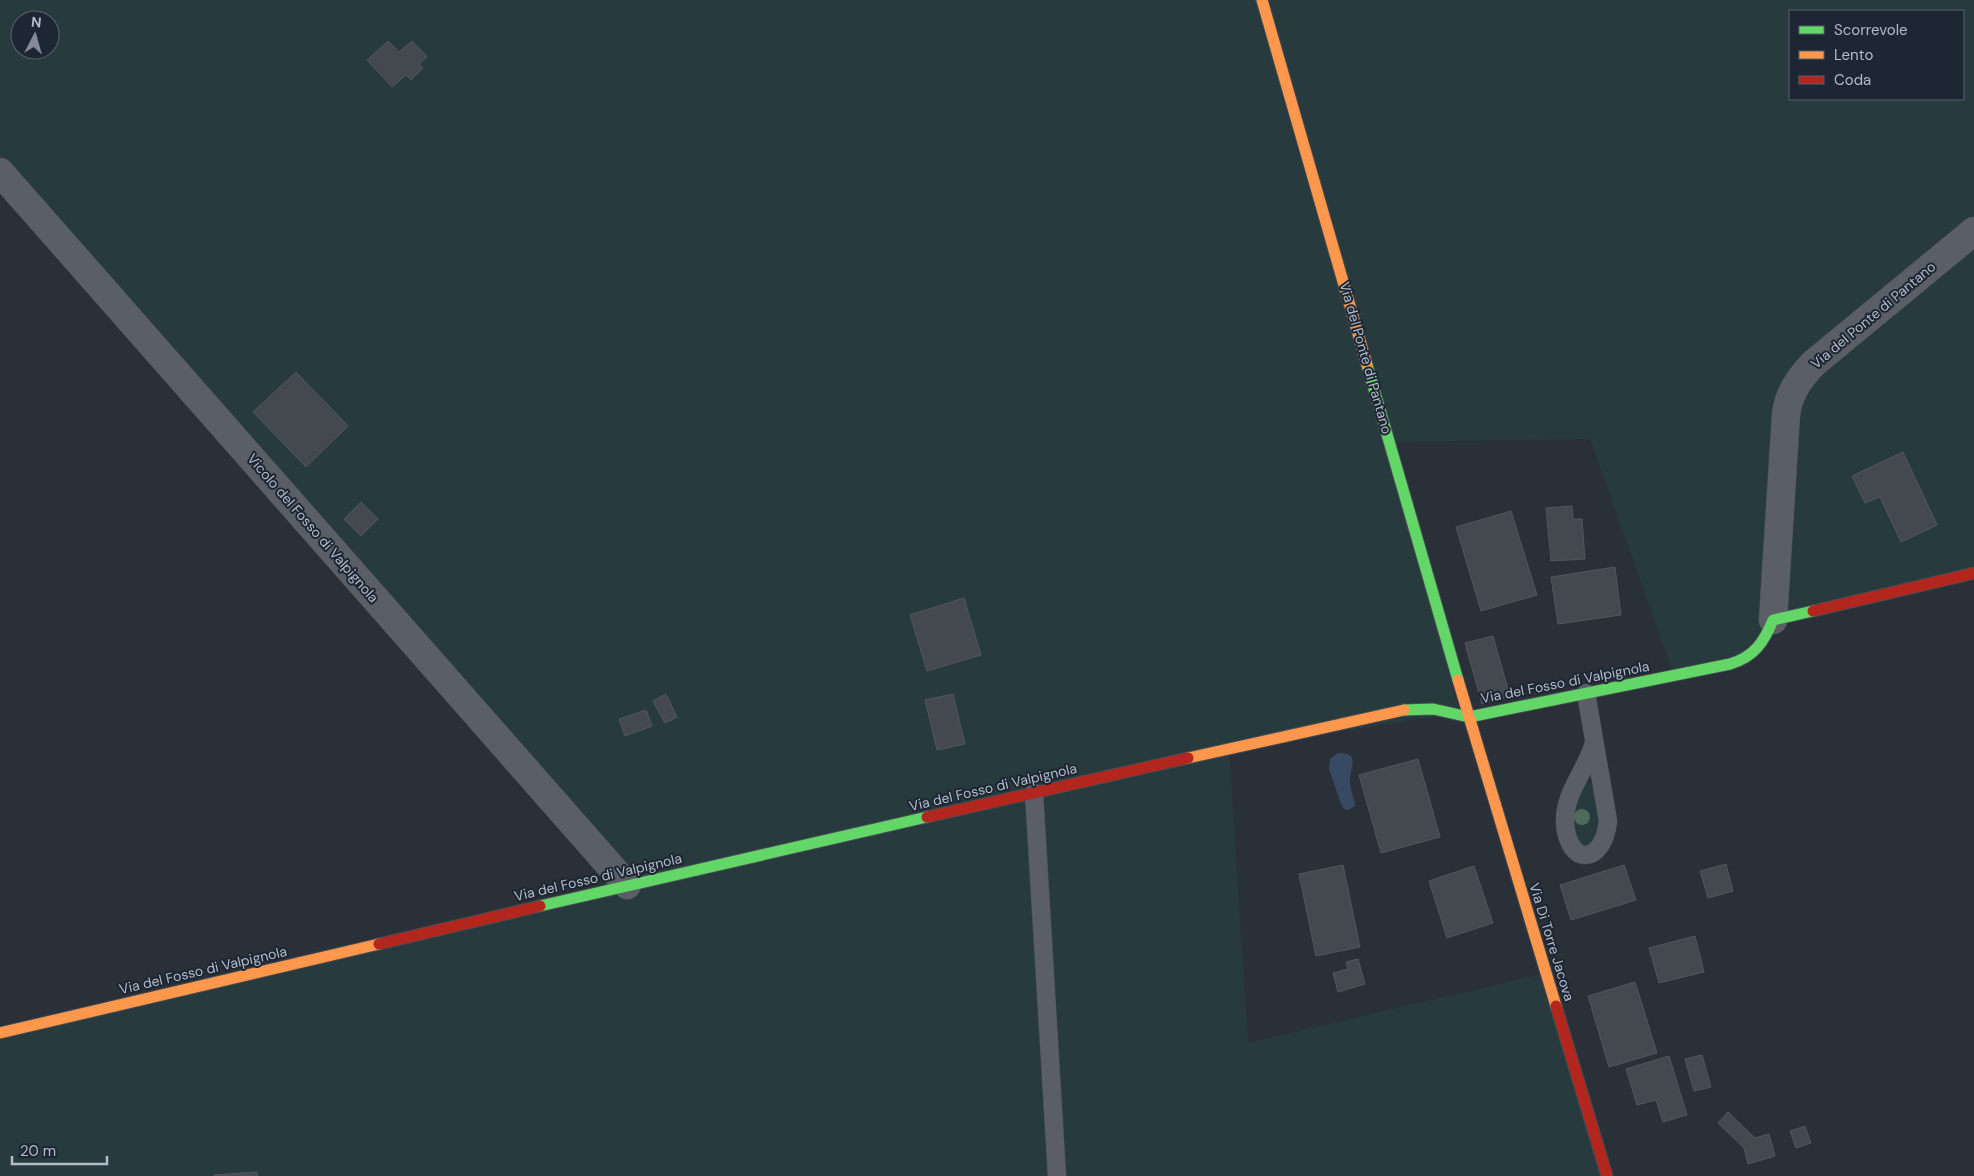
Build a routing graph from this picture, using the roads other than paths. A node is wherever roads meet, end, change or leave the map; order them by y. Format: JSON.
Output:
{"nodes":[{"id":1,"x":1262,"y":0,"type":"edge"},
{"id":2,"x":0,"y":172,"type":"edge"},
{"id":3,"x":1974,"y":231,"type":"edge"},
{"id":4,"x":1974,"y":573,"type":"edge"},
{"id":5,"x":1774,"y":620,"type":"junction"},
{"id":6,"x":1586,"y":693,"type":"junction"},
{"id":7,"x":1469,"y":717,"type":"junction"},
{"id":8,"x":1594,"y":744,"type":"junction"},
{"id":9,"x":1034,"y":793,"type":"junction"},
{"id":10,"x":627,"y":885,"type":"junction"},
{"id":11,"x":0,"y":1033,"type":"edge"},
{"id":12,"x":1056,"y":1176,"type":"edge"},
{"id":13,"x":1607,"y":1176,"type":"edge"}],
"edges":[{"from":1,"to":7,"type":"street","name":"Via del Ponte di Pantano"},
{"from":2,"to":10,"type":"street","name":"Vicolo del Fosso di Valpignola"},
{"from":3,"to":5,"type":"street","name":"Via del Ponte di Pantano"},
{"from":4,"to":5,"type":"street"},
{"from":5,"to":6,"type":"street","name":"Via del Fosso di Valpignola"},
{"from":6,"to":7,"type":"street","name":"Via del Fosso di Valpignola"},
{"from":6,"to":8,"type":"lane"},
{"from":7,"to":9,"type":"street","name":"Via del Fosso di Valpignola"},
{"from":7,"to":13,"type":"street","name":"Via Di Torre Jacova"},
{"from":8,"to":8,"type":"lane"},
{"from":9,"to":10,"type":"street","name":"Via del Fosso di Valpignola"},
{"from":9,"to":12,"type":"lane"},
{"from":10,"to":11,"type":"street","name":"Via del Fosso di Valpignola"}]}
